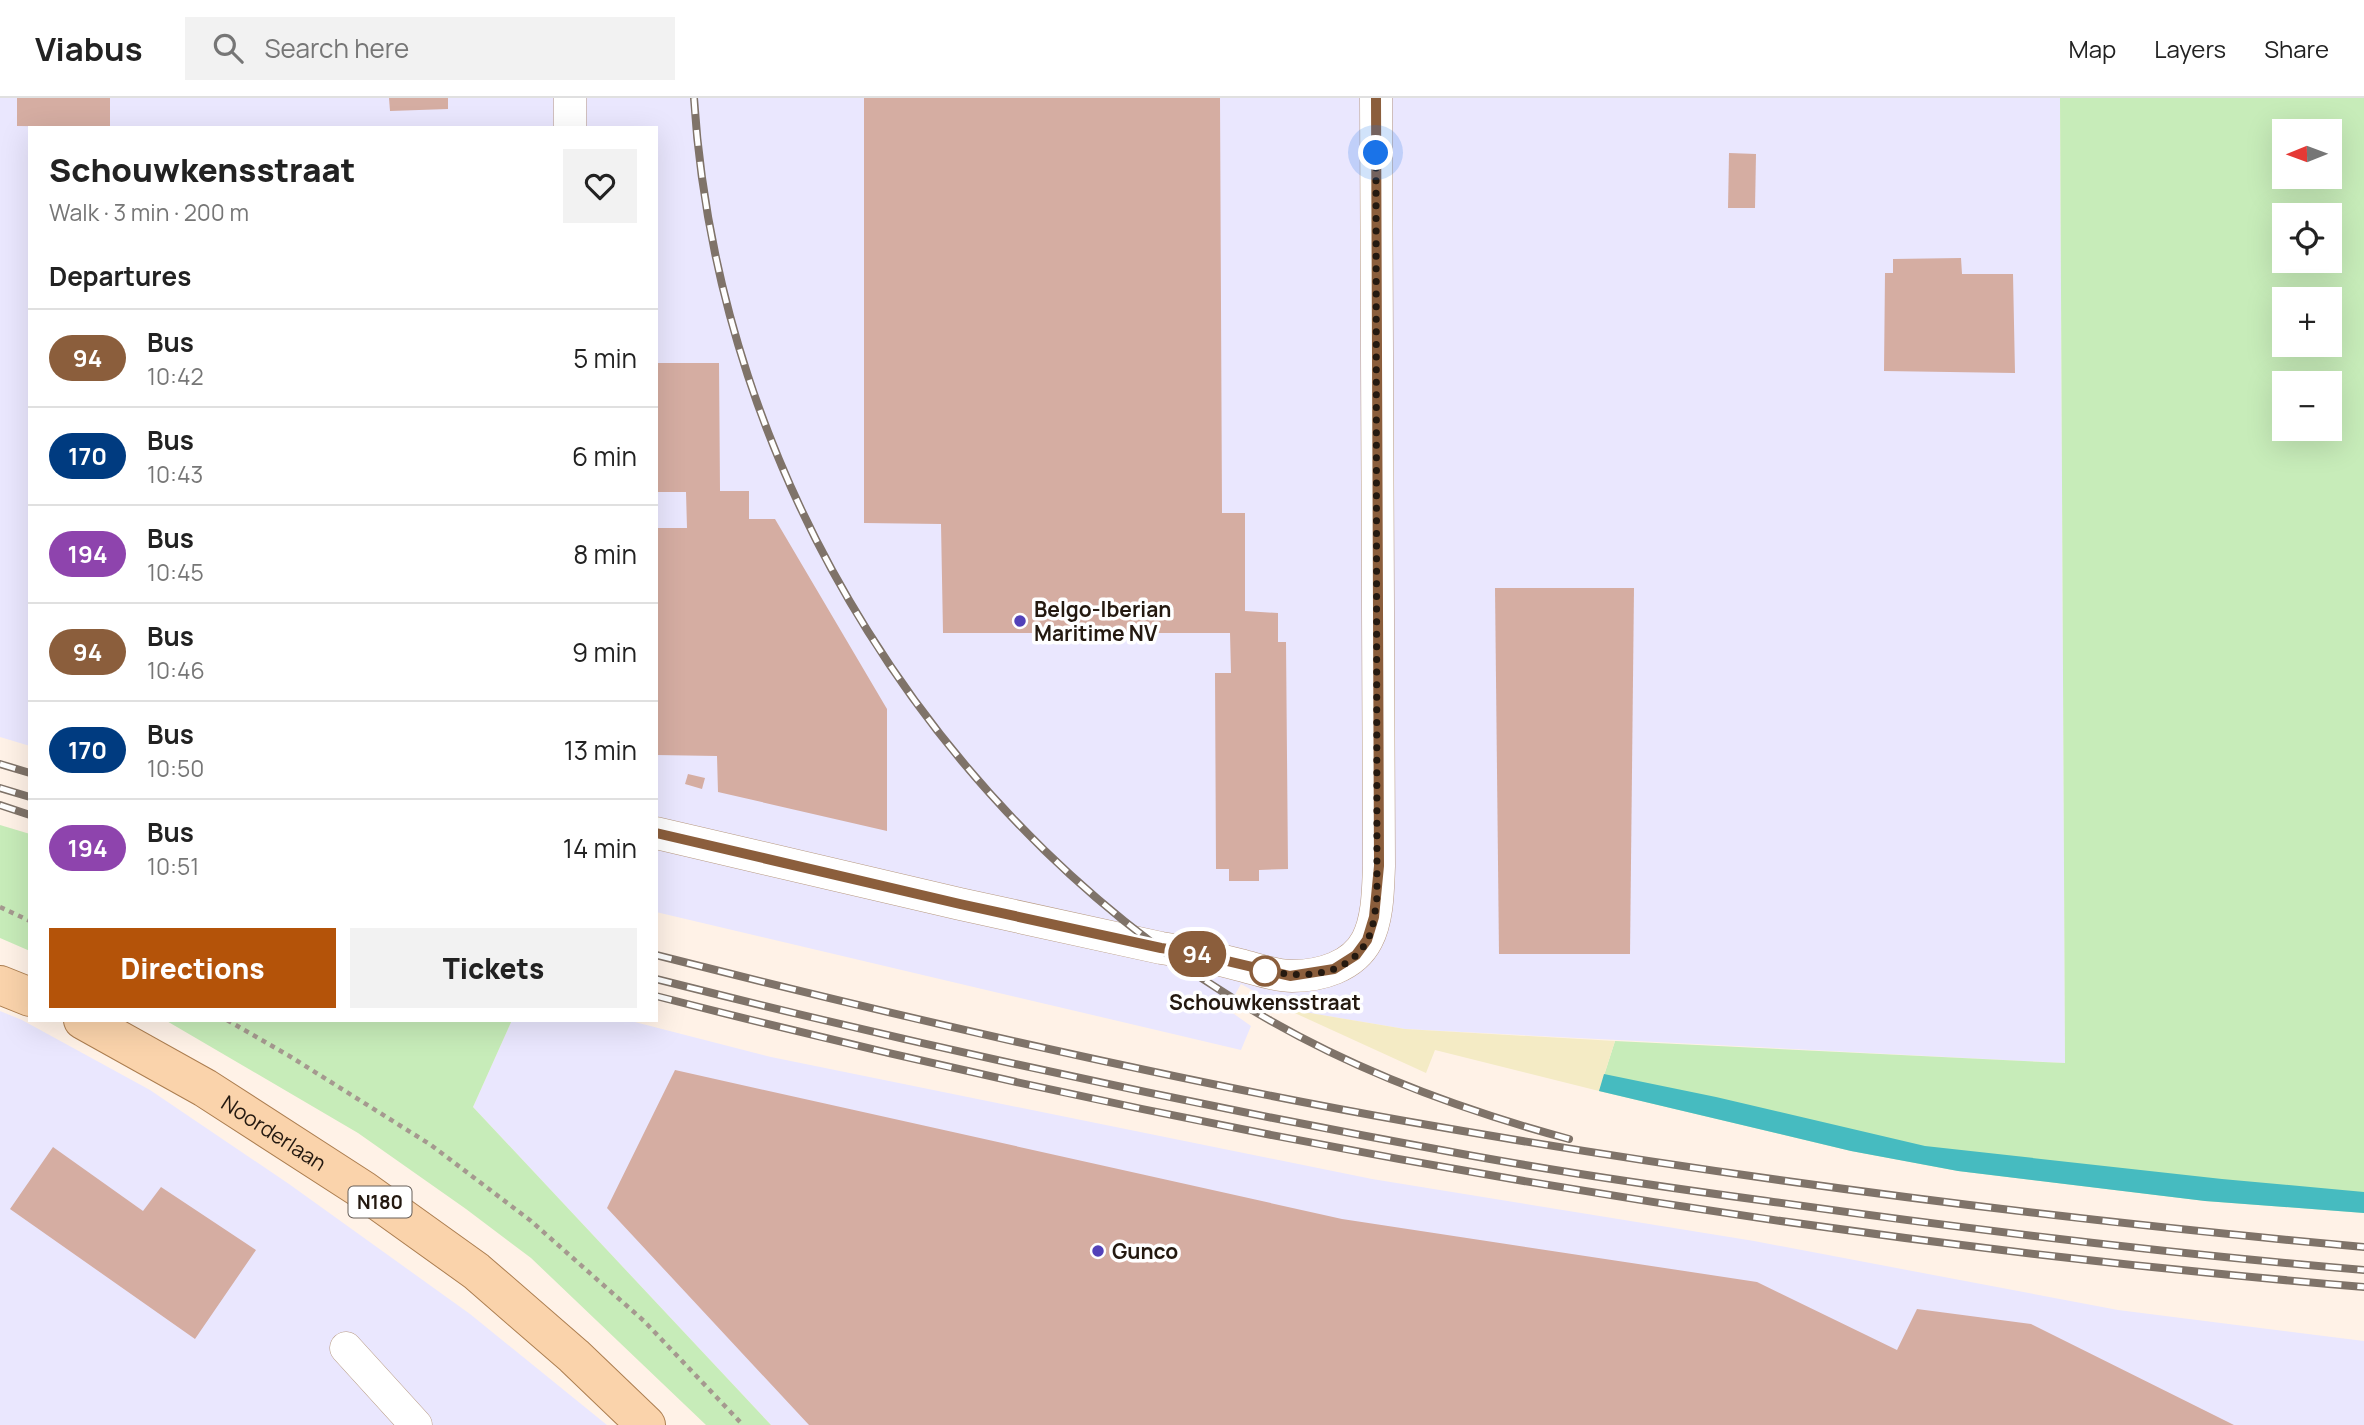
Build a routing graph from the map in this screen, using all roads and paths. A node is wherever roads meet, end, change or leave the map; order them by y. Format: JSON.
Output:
{"nodes":[{"id":1,"x":570,"y":98,"type":"edge"},
{"id":2,"x":1376,"y":98,"type":"edge"},
{"id":3,"x":570,"y":126,"type":"edge"},
{"id":4,"x":658,"y":833,"type":"edge"},
{"id":5,"x":0,"y":907,"type":"edge"},
{"id":6,"x":28,"y":920,"type":"edge"},
{"id":7,"x":0,"y":985,"type":"edge"},
{"id":8,"x":28,"y":996,"type":"edge"},
{"id":9,"x":87,"y":1022,"type":"edge"},
{"id":10,"x":231,"y":1022,"type":"edge"},
{"id":11,"x":346,"y":1348,"type":"dead end"},
{"id":12,"x":416,"y":1425,"type":"edge"},
{"id":13,"x":646,"y":1425,"type":"edge"},
{"id":14,"x":743,"y":1425,"type":"edge"}],
"edges":[{"from":1,"to":3,"type":"street"},
{"from":2,"to":4,"type":"street"},
{"from":5,"to":6,"type":"path"},
{"from":7,"to":8,"type":"main road"},
{"from":9,"to":13,"type":"main road","name":"Noorderlaan","number":"N180"},
{"from":10,"to":14,"type":"path"},
{"from":11,"to":12,"type":"street"}]}
